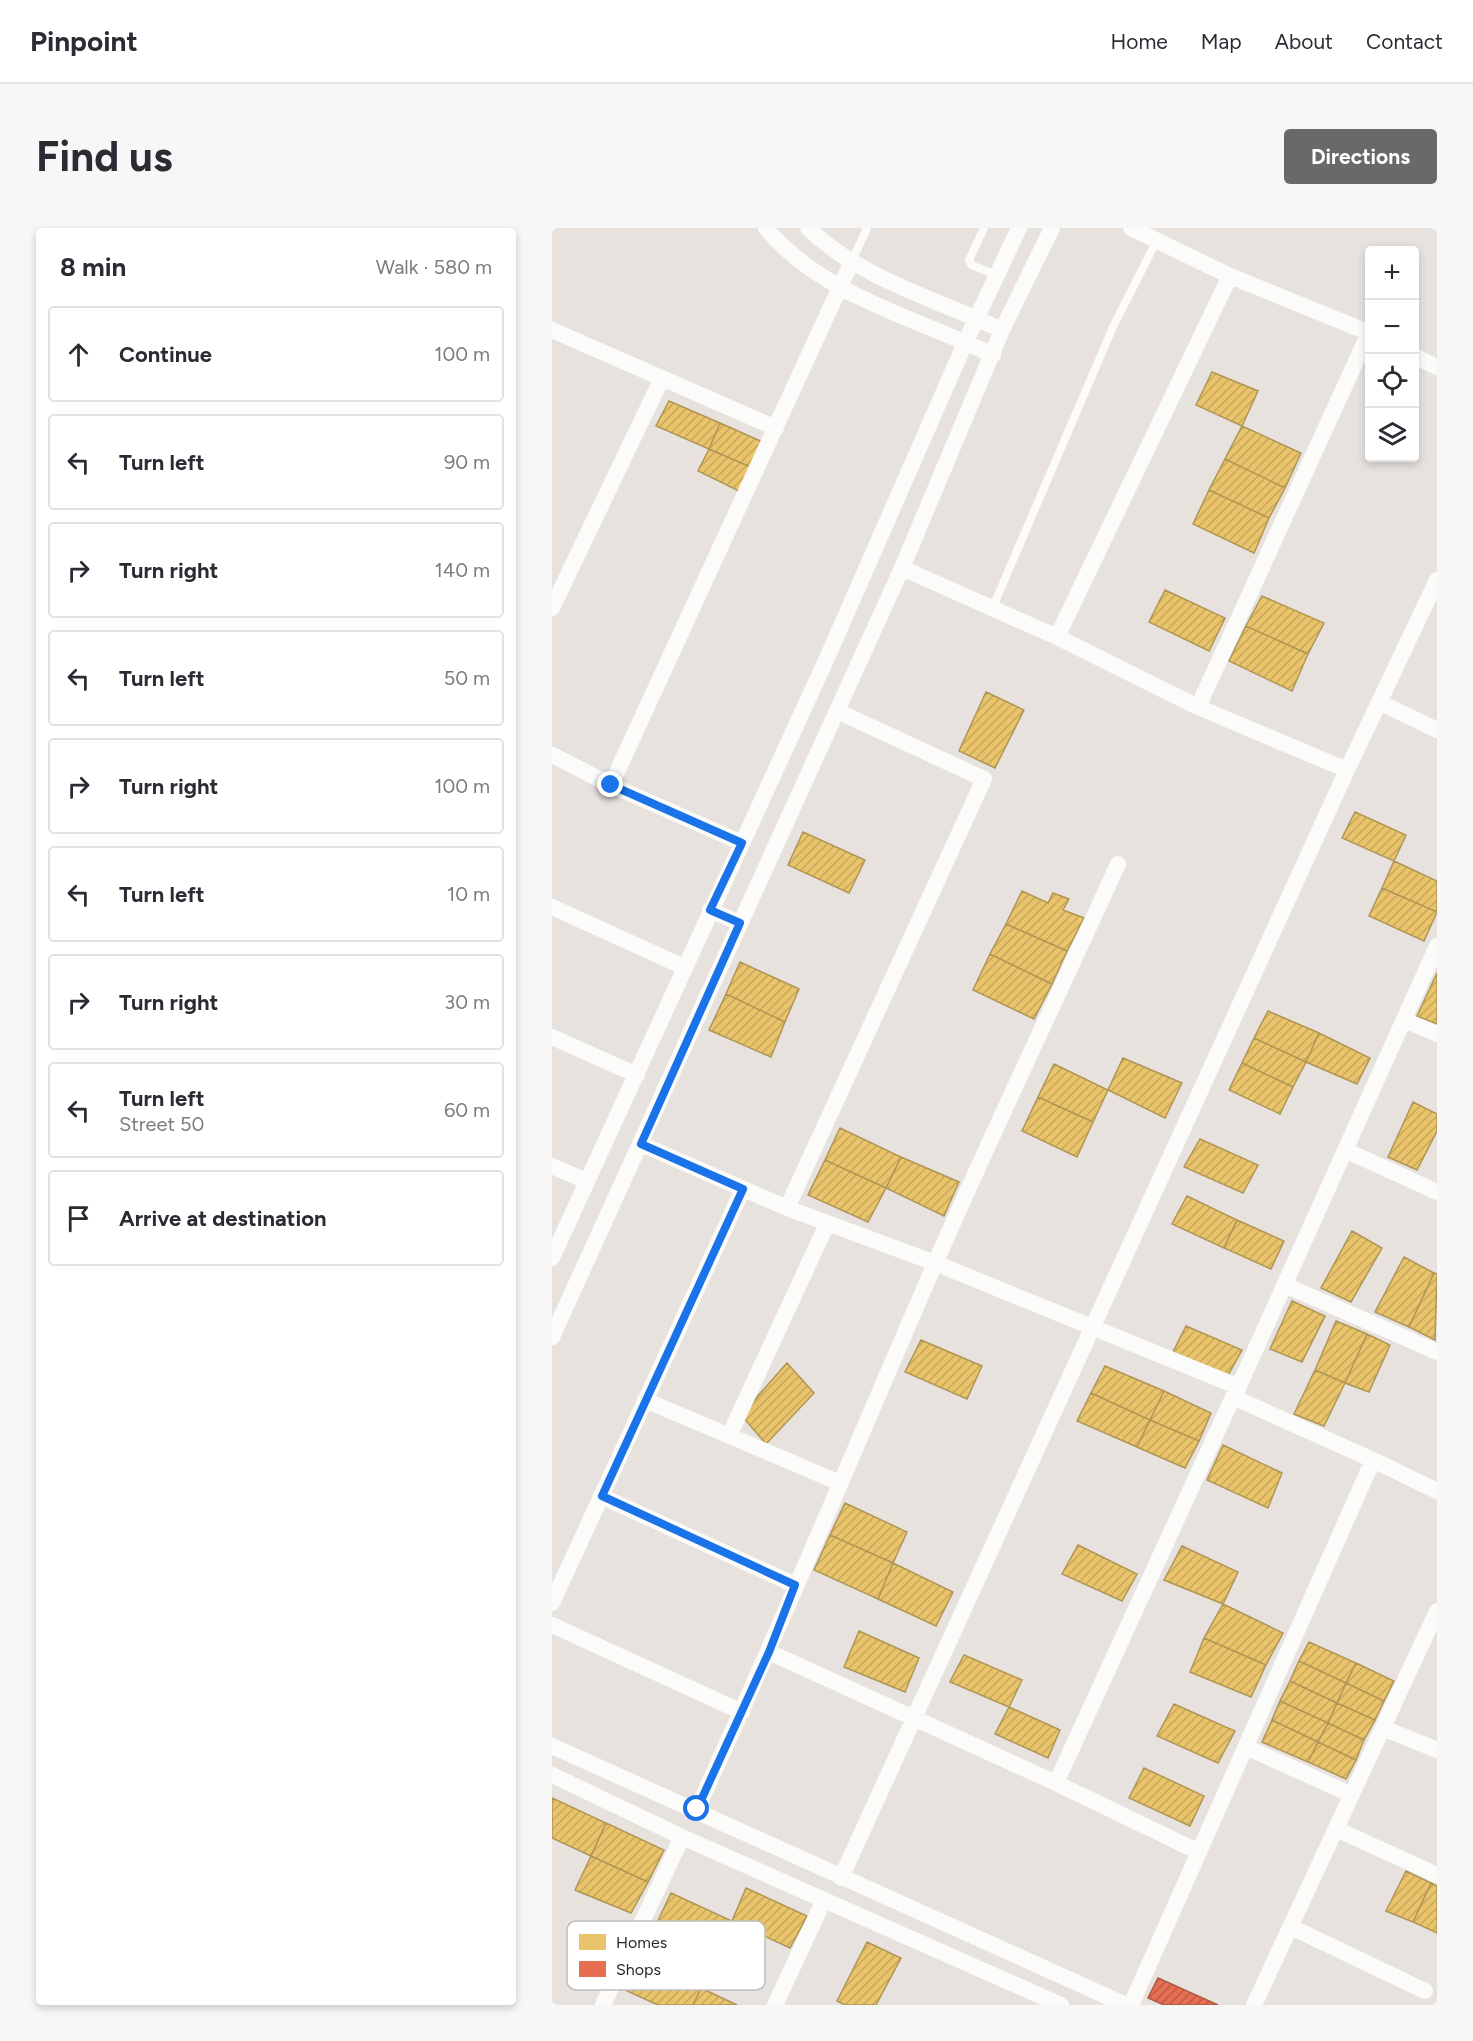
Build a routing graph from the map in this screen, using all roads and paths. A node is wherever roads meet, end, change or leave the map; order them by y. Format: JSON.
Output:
{"nodes":[{"id":1,"x":766,"y":228,"type":"edge"},
{"id":2,"x":808,"y":228,"type":"edge"},
{"id":3,"x":867,"y":228,"type":"edge"},
{"id":4,"x":984,"y":228,"type":"edge"},
{"id":5,"x":1019,"y":228,"type":"edge"},
{"id":6,"x":1052,"y":228,"type":"edge"},
{"id":7,"x":1131,"y":228,"type":"edge"},
{"id":8,"x":1157,"y":240,"type":"junction"},
{"id":9,"x":852,"y":261,"type":"junction"},
{"id":10,"x":997,"y":275,"type":"junction"},
{"id":11,"x":1230,"y":276,"type":"junction"},
{"id":12,"x":840,"y":288,"type":"junction"},
{"id":13,"x":978,"y":319,"type":"junction"},
{"id":14,"x":552,"y":330,"type":"edge"},
{"id":15,"x":1002,"y":330,"type":"junction"},
{"id":16,"x":1365,"y":331,"type":"edge"},
{"id":17,"x":966,"y":341,"type":"junction"},
{"id":18,"x":1365,"y":342,"type":"edge"},
{"id":19,"x":993,"y":355,"type":"junction"},
{"id":20,"x":1419,"y":358,"type":"edge"},
{"id":21,"x":1437,"y":367,"type":"edge"},
{"id":22,"x":662,"y":378,"type":"junction"},
{"id":23,"x":776,"y":428,"type":"junction"},
{"id":24,"x":902,"y":568,"type":"junction"},
{"id":25,"x":1437,"y":580,"type":"edge"},
{"id":26,"x":552,"y":608,"type":"edge"},
{"id":27,"x":992,"y":610,"type":"junction"},
{"id":28,"x":1057,"y":637,"type":"junction"},
{"id":29,"x":1379,"y":702,"type":"junction"},
{"id":30,"x":1198,"y":707,"type":"junction"},
{"id":31,"x":837,"y":711,"type":"junction"},
{"id":32,"x":1437,"y":730,"type":"edge"},
{"id":33,"x":552,"y":755,"type":"edge"},
{"id":34,"x":1347,"y":770,"type":"junction"},
{"id":35,"x":611,"y":785,"type":"junction"},
{"id":36,"x":742,"y":843,"type":"junction"},
{"id":37,"x":1118,"y":864,"type":"dead end"},
{"id":38,"x":552,"y":907,"type":"edge"},
{"id":39,"x":710,"y":910,"type":"junction"},
{"id":40,"x":740,"y":923,"type":"junction"},
{"id":41,"x":1437,"y":946,"type":"edge"},
{"id":42,"x":684,"y":967,"type":"junction"},
{"id":43,"x":1404,"y":1020,"type":"junction"},
{"id":44,"x":1437,"y":1034,"type":"edge"},
{"id":45,"x":552,"y":1037,"type":"edge"},
{"id":46,"x":637,"y":1075,"type":"junction"},
{"id":47,"x":641,"y":1144,"type":"junction"},
{"id":48,"x":1345,"y":1150,"type":"junction"},
{"id":49,"x":552,"y":1166,"type":"edge"},
{"id":50,"x":586,"y":1181,"type":"junction"},
{"id":51,"x":743,"y":1189,"type":"junction"},
{"id":52,"x":1437,"y":1192,"type":"edge"},
{"id":53,"x":787,"y":1208,"type":"junction"},
{"id":54,"x":827,"y":1224,"type":"junction"},
{"id":55,"x":552,"y":1258,"type":"edge"},
{"id":56,"x":935,"y":1263,"type":"junction"},
{"id":57,"x":1285,"y":1285,"type":"junction"},
{"id":58,"x":1091,"y":1326,"type":"junction"},
{"id":59,"x":552,"y":1337,"type":"edge"},
{"id":60,"x":1437,"y":1352,"type":"edge"},
{"id":61,"x":1236,"y":1392,"type":"junction"},
{"id":62,"x":645,"y":1400,"type":"junction"},
{"id":63,"x":729,"y":1436,"type":"junction"},
{"id":64,"x":1373,"y":1460,"type":"junction"},
{"id":65,"x":840,"y":1483,"type":"junction"},
{"id":66,"x":1437,"y":1491,"type":"edge"},
{"id":67,"x":602,"y":1496,"type":"junction"},
{"id":68,"x":795,"y":1585,"type":"junction"},
{"id":69,"x":552,"y":1603,"type":"edge"},
{"id":70,"x":1436,"y":1616,"type":"edge"},
{"id":71,"x":552,"y":1625,"type":"edge"},
{"id":72,"x":769,"y":1652,"type":"junction"},
{"id":73,"x":742,"y":1712,"type":"junction"},
{"id":74,"x":913,"y":1720,"type":"junction"},
{"id":75,"x":1383,"y":1728,"type":"junction"},
{"id":76,"x":552,"y":1746,"type":"edge"},
{"id":77,"x":1246,"y":1747,"type":"junction"},
{"id":78,"x":1437,"y":1749,"type":"edge"},
{"id":79,"x":552,"y":1775,"type":"edge"},
{"id":80,"x":1056,"y":1784,"type":"junction"},
{"id":81,"x":1350,"y":1794,"type":"junction"},
{"id":82,"x":697,"y":1809,"type":"junction"},
{"id":83,"x":1336,"y":1829,"type":"junction"},
{"id":84,"x":682,"y":1837,"type":"junction"},
{"id":85,"x":1199,"y":1852,"type":"junction"},
{"id":86,"x":1437,"y":1875,"type":"edge"},
{"id":87,"x":841,"y":1878,"type":"junction"},
{"id":88,"x":824,"y":1900,"type":"junction"},
{"id":89,"x":642,"y":1921,"type":"edge"},
{"id":90,"x":1291,"y":1927,"type":"junction"},
{"id":91,"x":610,"y":1990,"type":"edge"},
{"id":92,"x":1425,"y":1991,"type":"dead end"},
{"id":93,"x":603,"y":2005,"type":"edge"},
{"id":94,"x":775,"y":2005,"type":"edge"},
{"id":95,"x":1061,"y":2005,"type":"edge"},
{"id":96,"x":1126,"y":2005,"type":"edge"},
{"id":97,"x":1131,"y":2005,"type":"edge"},
{"id":98,"x":1254,"y":2005,"type":"edge"}],
"edges":[{"from":1,"to":12,"type":"street"},
{"from":2,"to":9,"type":"street"},
{"from":3,"to":9,"type":"lane"},
{"from":4,"to":10,"type":"lane"},
{"from":5,"to":10,"type":"street"},
{"from":6,"to":15,"type":"street"},
{"from":7,"to":8,"type":"street"},
{"from":8,"to":11,"type":"street"},
{"from":8,"to":27,"type":"lane"},
{"from":9,"to":12,"type":"street"},
{"from":9,"to":13,"type":"street"},
{"from":10,"to":13,"type":"street"},
{"from":11,"to":16,"type":"street"},
{"from":11,"to":28,"type":"street"},
{"from":12,"to":17,"type":"street"},
{"from":12,"to":23,"type":"street"},
{"from":13,"to":15,"type":"street"},
{"from":13,"to":17,"type":"street"},
{"from":14,"to":22,"type":"street"},
{"from":15,"to":19,"type":"street"},
{"from":17,"to":19,"type":"street"},
{"from":17,"to":36,"type":"street"},
{"from":18,"to":30,"type":"street"},
{"from":19,"to":24,"type":"street"},
{"from":20,"to":21,"type":"street"},
{"from":22,"to":23,"type":"street"},
{"from":22,"to":26,"type":"street"},
{"from":23,"to":35,"type":"street"},
{"from":24,"to":27,"type":"street"},
{"from":24,"to":31,"type":"street"},
{"from":25,"to":29,"type":"street"},
{"from":27,"to":28,"type":"street"},
{"from":28,"to":30,"type":"street"},
{"from":29,"to":32,"type":"street"},
{"from":29,"to":34,"type":"street"},
{"from":30,"to":34,"type":"street"},
{"from":31,"to":40,"type":"street"},
{"from":31,"to":53,"type":"street"},
{"from":33,"to":35,"type":"street"},
{"from":34,"to":58,"type":"street"},
{"from":35,"to":36,"type":"street"},
{"from":36,"to":39,"type":"street"},
{"from":37,"to":56,"type":"street"},
{"from":38,"to":42,"type":"street"},
{"from":39,"to":40,"type":"street"},
{"from":39,"to":42,"type":"street"},
{"from":40,"to":47,"type":"street"},
{"from":41,"to":43,"type":"street"},
{"from":42,"to":46,"type":"street"},
{"from":43,"to":44,"type":"street"},
{"from":43,"to":48,"type":"street"},
{"from":45,"to":46,"type":"street"},
{"from":46,"to":50,"type":"street"},
{"from":47,"to":51,"type":"street"},
{"from":47,"to":59,"type":"street"},
{"from":48,"to":52,"type":"street"},
{"from":48,"to":57,"type":"street"},
{"from":49,"to":50,"type":"street"},
{"from":50,"to":55,"type":"street"},
{"from":51,"to":53,"type":"street"},
{"from":51,"to":62,"type":"street"},
{"from":53,"to":54,"type":"street"},
{"from":54,"to":56,"type":"street"},
{"from":54,"to":63,"type":"street"},
{"from":56,"to":58,"type":"street"},
{"from":56,"to":65,"type":"street"},
{"from":57,"to":60,"type":"street"},
{"from":57,"to":61,"type":"street"},
{"from":58,"to":61,"type":"street"},
{"from":58,"to":74,"type":"street"},
{"from":61,"to":64,"type":"street"},
{"from":61,"to":80,"type":"street"},
{"from":62,"to":63,"type":"street"},
{"from":62,"to":67,"type":"street"},
{"from":63,"to":65,"type":"street"},
{"from":64,"to":66,"type":"street"},
{"from":64,"to":77,"type":"street"},
{"from":65,"to":68,"type":"street"},
{"from":67,"to":68,"type":"street"},
{"from":67,"to":69,"type":"street"},
{"from":68,"to":72,"type":"street"},
{"from":70,"to":75,"type":"street"},
{"from":71,"to":73,"type":"street"},
{"from":72,"to":73,"type":"street"},
{"from":72,"to":74,"type":"street"},
{"from":73,"to":82,"type":"street"},
{"from":74,"to":80,"type":"street"},
{"from":74,"to":87,"type":"street"},
{"from":75,"to":78,"type":"street"},
{"from":75,"to":81,"type":"street"},
{"from":76,"to":82,"type":"street"},
{"from":77,"to":81,"type":"street"},
{"from":77,"to":85,"type":"street"},
{"from":79,"to":84,"type":"street"},
{"from":80,"to":85,"type":"street"},
{"from":81,"to":83,"type":"street"},
{"from":82,"to":87,"type":"street"},
{"from":83,"to":86,"type":"street"},
{"from":83,"to":90,"type":"street"},
{"from":84,"to":88,"type":"street"},
{"from":84,"to":89,"type":"street"},
{"from":85,"to":97,"type":"street"},
{"from":87,"to":96,"type":"street"},
{"from":88,"to":94,"type":"street"},
{"from":88,"to":95,"type":"street"},
{"from":90,"to":92,"type":"street"},
{"from":90,"to":98,"type":"street"},
{"from":91,"to":93,"type":"street"}]}
